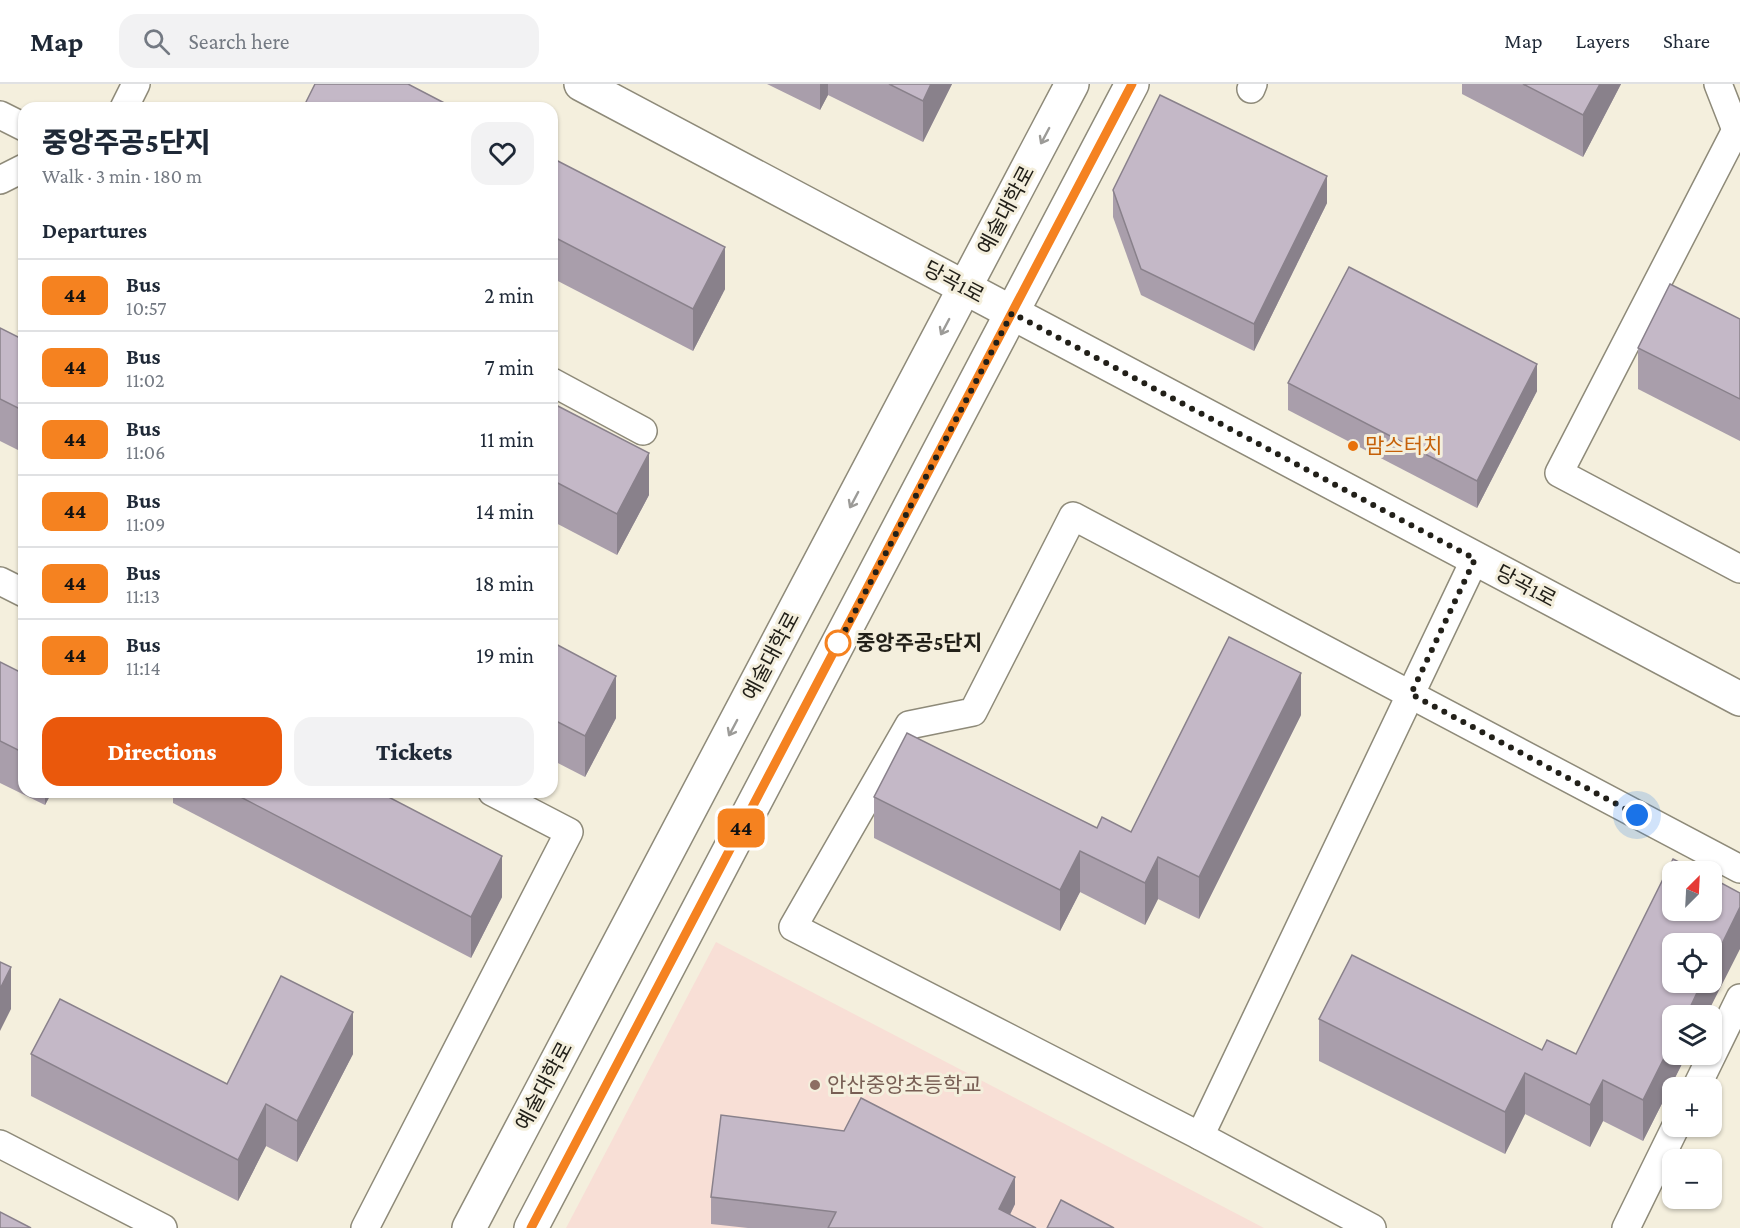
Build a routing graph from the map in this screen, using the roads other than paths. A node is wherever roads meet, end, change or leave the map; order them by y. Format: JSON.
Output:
{"nodes":[{"id":1,"x":136,"y":84,"type":"edge"},
{"id":2,"x":581,"y":84,"type":"edge"},
{"id":3,"x":1072,"y":84,"type":"edge"},
{"id":4,"x":1132,"y":84,"type":"edge"},
{"id":5,"x":1718,"y":84,"type":"edge"},
{"id":6,"x":126,"y":102,"type":"edge"},
{"id":7,"x":0,"y":114,"type":"edge"},
{"id":8,"x":18,"y":124,"type":"edge"},
{"id":9,"x":1738,"y":129,"type":"edge"},
{"id":10,"x":18,"y":171,"type":"edge"},
{"id":11,"x":0,"y":180,"type":"edge"},
{"id":12,"x":966,"y":288,"type":"junction"},
{"id":13,"x":1012,"y":313,"type":"junction"},
{"id":14,"x":558,"y":385,"type":"edge"},
{"id":15,"x":643,"y":431,"type":"dead end"},
{"id":16,"x":1475,"y":559,"type":"junction"},
{"id":17,"x":1740,"y":570,"type":"edge"},
{"id":18,"x":0,"y":581,"type":"edge"},
{"id":19,"x":18,"y":590,"type":"edge"},
{"id":20,"x":1411,"y":694,"type":"junction"},
{"id":21,"x":1740,"y":699,"type":"edge"},
{"id":22,"x":504,"y":798,"type":"edge"},
{"id":23,"x":1740,"y":869,"type":"edge"},
{"id":24,"x":1740,"y":998,"type":"edge"},
{"id":25,"x":1701,"y":1077,"type":"edge"},
{"id":26,"x":1200,"y":1136,"type":"junction"},
{"id":27,"x":1672,"y":1137,"type":"edge"},
{"id":28,"x":0,"y":1144,"type":"edge"},
{"id":29,"x":163,"y":1228,"type":"edge"},
{"id":30,"x":365,"y":1228,"type":"edge"},
{"id":31,"x":469,"y":1228,"type":"edge"},
{"id":32,"x":531,"y":1228,"type":"edge"},
{"id":33,"x":1372,"y":1228,"type":"edge"},
{"id":34,"x":1626,"y":1228,"type":"edge"}],
"edges":[{"from":1,"to":6,"type":"lane"},
{"from":2,"to":12,"type":"street","name":"당곡1로"},
{"from":3,"to":12,"type":"street","name":"예술대학로","one_way":true},
{"from":4,"to":13,"type":"street"},
{"from":5,"to":9,"type":"lane"},
{"from":7,"to":8,"type":"lane"},
{"from":9,"to":17,"type":"lane"},
{"from":10,"to":11,"type":"lane"},
{"from":12,"to":13,"type":"street","name":"당곡1로"},
{"from":12,"to":31,"type":"street","name":"예술대학로","one_way":true},
{"from":13,"to":16,"type":"street","name":"당곡1로"},
{"from":13,"to":32,"type":"street"},
{"from":14,"to":15,"type":"lane"},
{"from":16,"to":20,"type":"lane"},
{"from":16,"to":21,"type":"street","name":"당곡1로"},
{"from":18,"to":19,"type":"lane"},
{"from":20,"to":23,"type":"lane"},
{"from":20,"to":26,"type":"lane"},
{"from":20,"to":26,"type":"lane"},
{"from":22,"to":30,"type":"lane"},
{"from":24,"to":25,"type":"lane"},
{"from":26,"to":33,"type":"lane"},
{"from":27,"to":34,"type":"lane"},
{"from":28,"to":29,"type":"lane"}]}
